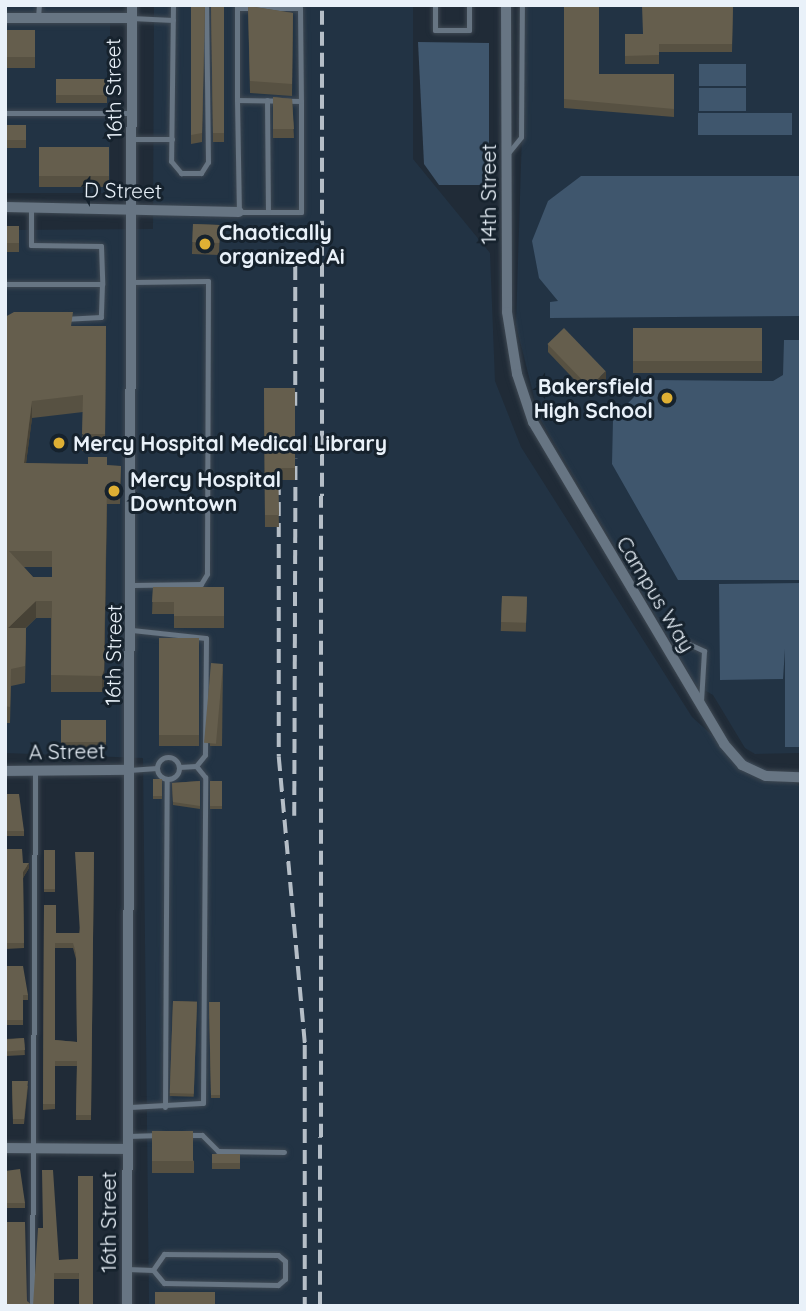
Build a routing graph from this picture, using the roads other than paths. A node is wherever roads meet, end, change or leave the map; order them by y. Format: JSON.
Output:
{"nodes":[{"id":1,"x":38,"y":5,"type":"edge"},
{"id":2,"x":132,"y":5,"type":"edge"},
{"id":3,"x":173,"y":5,"type":"edge"},
{"id":4,"x":206,"y":5,"type":"edge"},
{"id":5,"x":435,"y":5,"type":"edge"},
{"id":6,"x":469,"y":5,"type":"edge"},
{"id":7,"x":506,"y":5,"type":"edge"},
{"id":8,"x":522,"y":5,"type":"edge"},
{"id":9,"x":237,"y":7,"type":"edge"},
{"id":10,"x":264,"y":7,"type":"edge"},
{"id":11,"x":5,"y":18,"type":"edge"},
{"id":12,"x":38,"y":18,"type":"junction"},
{"id":13,"x":131,"y":19,"type":"junction"},
{"id":14,"x":173,"y":20,"type":"junction"},
{"id":15,"x":237,"y":100,"type":"junction"},
{"id":16,"x":267,"y":100,"type":"junction"},
{"id":17,"x":300,"y":102,"type":"junction"},
{"id":18,"x":5,"y":113,"type":"edge"},
{"id":19,"x":133,"y":113,"type":"junction"},
{"id":20,"x":133,"y":139,"type":"junction"},
{"id":21,"x":172,"y":139,"type":"junction"},
{"id":22,"x":507,"y":154,"type":"junction"},
{"id":23,"x":5,"y":207,"type":"edge"},
{"id":24,"x":31,"y":208,"type":"junction"},
{"id":25,"x":134,"y":210,"type":"junction"},
{"id":26,"x":239,"y":212,"type":"junction"},
{"id":27,"x":268,"y":212,"type":"junction"},
{"id":28,"x":133,"y":282,"type":"junction"},
{"id":29,"x":5,"y":284,"type":"edge"},
{"id":30,"x":102,"y":284,"type":"junction"},
{"id":31,"x":56,"y":319,"type":"edge"},
{"id":32,"x":519,"y":383,"type":"joint"},
{"id":33,"x":133,"y":585,"type":"junction"},
{"id":34,"x":132,"y":630,"type":"junction"},
{"id":35,"x":667,"y":652,"type":"junction"},
{"id":36,"x":701,"y":708,"type":"junction"},
{"id":37,"x":196,"y":766,"type":"junction"},
{"id":38,"x":179,"y":767,"type":"junction"},
{"id":39,"x":157,"y":768,"type":"junction"},
{"id":40,"x":129,"y":770,"type":"junction"},
{"id":41,"x":5,"y":771,"type":"edge"},
{"id":42,"x":35,"y":771,"type":"junction"},
{"id":43,"x":801,"y":776,"type":"edge"},
{"id":44,"x":167,"y":779,"type":"junction"},
{"id":45,"x":128,"y":1107,"type":"junction"},
{"id":46,"x":165,"y":1107,"type":"junction"},
{"id":47,"x":165,"y":1135,"type":"edge"},
{"id":48,"x":177,"y":1135,"type":"edge"},
{"id":49,"x":128,"y":1136,"type":"junction"},
{"id":50,"x":5,"y":1148,"type":"edge"},
{"id":51,"x":33,"y":1149,"type":"junction"},
{"id":52,"x":128,"y":1149,"type":"junction"},
{"id":53,"x":284,"y":1152,"type":"dead end"},
{"id":54,"x":127,"y":1269,"type":"junction"},
{"id":55,"x":153,"y":1270,"type":"junction"},
{"id":56,"x":32,"y":1306,"type":"edge"},
{"id":57,"x":127,"y":1306,"type":"edge"}],
"edges":[{"from":1,"to":12,"type":"lane"},
{"from":2,"to":13,"type":"street","name":"16th Street"},
{"from":3,"to":14,"type":"lane"},
{"from":4,"to":21,"type":"lane"},
{"from":5,"to":6,"type":"lane"},
{"from":7,"to":22,"type":"street","name":"14th Street"},
{"from":8,"to":22,"type":"lane"},
{"from":9,"to":10,"type":"lane"},
{"from":9,"to":15,"type":"lane"},
{"from":10,"to":17,"type":"lane"},
{"from":11,"to":12,"type":"street"},
{"from":12,"to":13,"type":"street"},
{"from":13,"to":14,"type":"lane"},
{"from":13,"to":19,"type":"street","name":"16th Street"},
{"from":14,"to":21,"type":"lane"},
{"from":15,"to":16,"type":"lane"},
{"from":15,"to":26,"type":"lane"},
{"from":16,"to":17,"type":"lane"},
{"from":16,"to":27,"type":"lane"},
{"from":17,"to":27,"type":"lane"},
{"from":18,"to":19,"type":"lane"},
{"from":19,"to":20,"type":"street","name":"16th Street"},
{"from":20,"to":21,"type":"lane"},
{"from":20,"to":25,"type":"street","name":"16th Street"},
{"from":22,"to":32,"type":"street","name":"14th Street"},
{"from":23,"to":24,"type":"street","name":"D Street"},
{"from":24,"to":25,"type":"street","name":"D Street"},
{"from":24,"to":30,"type":"lane"},
{"from":25,"to":26,"type":"street","name":"D Street"},
{"from":25,"to":28,"type":"street","name":"16th Street"},
{"from":26,"to":27,"type":"lane"},
{"from":28,"to":33,"type":"street","name":"16th Street"},
{"from":28,"to":33,"type":"lane"},
{"from":29,"to":30,"type":"lane"},
{"from":30,"to":31,"type":"lane"},
{"from":32,"to":35,"type":"street","name":"Campus Way"},
{"from":33,"to":34,"type":"street","name":"16th Street"},
{"from":34,"to":37,"type":"lane"},
{"from":34,"to":40,"type":"street","name":"16th Street"},
{"from":35,"to":36,"type":"street","name":"Campus Way"},
{"from":35,"to":36,"type":"lane"},
{"from":36,"to":43,"type":"street","name":"Campus Way"},
{"from":37,"to":38,"type":"lane"},
{"from":37,"to":46,"type":"lane"},
{"from":38,"to":39,"type":"lane"},
{"from":38,"to":44,"type":"lane"},
{"from":39,"to":40,"type":"lane"},
{"from":39,"to":44,"type":"lane"},
{"from":40,"to":42,"type":"street","name":"A Street"},
{"from":40,"to":45,"type":"street","name":"16th Street"},
{"from":41,"to":42,"type":"street","name":"A Street"},
{"from":42,"to":51,"type":"lane"},
{"from":44,"to":46,"type":"lane"},
{"from":45,"to":46,"type":"lane"},
{"from":45,"to":49,"type":"street","name":"16th Street"},
{"from":47,"to":49,"type":"lane"},
{"from":48,"to":53,"type":"lane"},
{"from":49,"to":52,"type":"street","name":"16th Street"},
{"from":50,"to":51,"type":"street"},
{"from":51,"to":52,"type":"street"},
{"from":51,"to":56,"type":"lane"},
{"from":52,"to":54,"type":"street","name":"16th Street"},
{"from":54,"to":55,"type":"lane"},
{"from":54,"to":57,"type":"street","name":"16th Street"},
{"from":55,"to":55,"type":"lane"}]}
